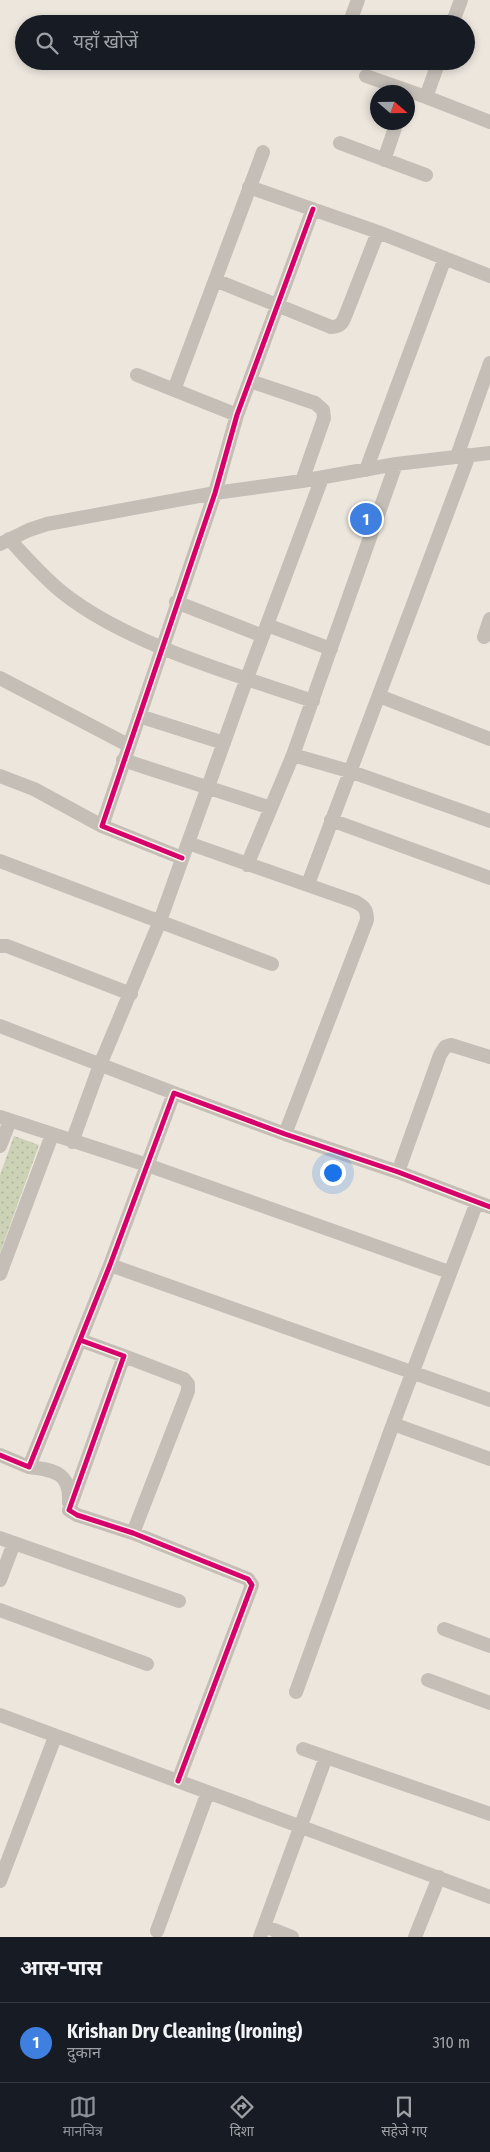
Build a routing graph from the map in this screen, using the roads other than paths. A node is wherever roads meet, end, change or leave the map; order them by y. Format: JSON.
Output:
{"nodes":[{"id":1,"x":358,"y":0,"type":"edge"},
{"id":2,"x":461,"y":0,"type":"edge"},
{"id":3,"x":352,"y":15,"type":"edge"},
{"id":4,"x":455,"y":15,"type":"edge"},
{"id":5,"x":436,"y":70,"type":"edge"},
{"id":6,"x":366,"y":76,"type":"dead end"},
{"id":7,"x":389,"y":85,"type":"edge"},
{"id":8,"x":415,"y":94,"type":"edge"},
{"id":9,"x":426,"y":97,"type":"junction"},
{"id":10,"x":490,"y":122,"type":"edge"},
{"id":11,"x":394,"y":130,"type":"edge"},
{"id":12,"x":340,"y":143,"type":"dead end"},
{"id":13,"x":262,"y":152,"type":"dead end"},
{"id":14,"x":384,"y":160,"type":"junction"},
{"id":15,"x":426,"y":175,"type":"dead end"},
{"id":16,"x":249,"y":187,"type":"junction"},
{"id":17,"x":313,"y":209,"type":"junction"},
{"id":18,"x":378,"y":232,"type":"junction"},
{"id":19,"x":444,"y":258,"type":"junction"},
{"id":20,"x":490,"y":276,"type":"edge"},
{"id":21,"x":215,"y":280,"type":"junction"},
{"id":22,"x":278,"y":305,"type":"junction"},
{"id":23,"x":490,"y":363,"type":"edge"},
{"id":24,"x":137,"y":375,"type":"dead end"},
{"id":25,"x":250,"y":381,"type":"junction"},
{"id":26,"x":174,"y":390,"type":"junction"},
{"id":27,"x":237,"y":415,"type":"junction"},
{"id":28,"x":490,"y":453,"type":"edge"},
{"id":29,"x":463,"y":456,"type":"junction"},
{"id":30,"x":396,"y":464,"type":"junction"},
{"id":31,"x":366,"y":470,"type":"junction"},
{"id":32,"x":322,"y":478,"type":"junction"},
{"id":33,"x":302,"y":481,"type":"junction"},
{"id":34,"x":215,"y":493,"type":"junction"},
{"id":35,"x":4,"y":542,"type":"edge"},
{"id":36,"x":176,"y":602,"type":"junction"},
{"id":37,"x":490,"y":619,"type":"edge"},
{"id":38,"x":265,"y":630,"type":"junction"},
{"id":39,"x":484,"y":637,"type":"dead end"},
{"id":40,"x":162,"y":646,"type":"junction"},
{"id":41,"x":331,"y":649,"type":"junction"},
{"id":42,"x":0,"y":678,"type":"edge"},
{"id":43,"x":247,"y":678,"type":"junction"},
{"id":44,"x":379,"y":696,"type":"junction"},
{"id":45,"x":313,"y":700,"type":"junction"},
{"id":46,"x":138,"y":716,"type":"junction"},
{"id":47,"x":490,"y":740,"type":"edge"},
{"id":48,"x":224,"y":743,"type":"junction"},
{"id":49,"x":128,"y":745,"type":"junction"},
{"id":50,"x":293,"y":755,"type":"junction"},
{"id":51,"x":123,"y":760,"type":"junction"},
{"id":52,"x":349,"y":771,"type":"junction"},
{"id":53,"x":0,"y":776,"type":"edge"},
{"id":54,"x":208,"y":788,"type":"junction"},
{"id":55,"x":271,"y":808,"type":"junction"},
{"id":56,"x":331,"y":820,"type":"junction"},
{"id":57,"x":490,"y":821,"type":"edge"},
{"id":58,"x":102,"y":826,"type":"junction"},
{"id":59,"x":188,"y":843,"type":"junction"},
{"id":60,"x":182,"y":858,"type":"junction"},
{"id":61,"x":0,"y":861,"type":"edge"},
{"id":62,"x":247,"y":865,"type":"junction"},
{"id":63,"x":490,"y":878,"type":"edge"},
{"id":64,"x":308,"y":884,"type":"junction"},
{"id":65,"x":160,"y":921,"type":"junction"},
{"id":66,"x":0,"y":946,"type":"edge"},
{"id":67,"x":272,"y":964,"type":"dead end"},
{"id":68,"x":131,"y":994,"type":"junction"},
{"id":69,"x":0,"y":1026,"type":"edge"},
{"id":70,"x":490,"y":1058,"type":"edge"},
{"id":71,"x":100,"y":1065,"type":"junction"},
{"id":72,"x":174,"y":1093,"type":"junction"},
{"id":73,"x":5,"y":1119,"type":"edge"},
{"id":74,"x":285,"y":1134,"type":"junction"},
{"id":75,"x":52,"y":1135,"type":"junction"},
{"id":76,"x":72,"y":1142,"type":"junction"},
{"id":77,"x":0,"y":1146,"type":"edge"},
{"id":78,"x":147,"y":1165,"type":"junction"},
{"id":79,"x":398,"y":1172,"type":"junction"},
{"id":80,"x":483,"y":1205,"type":"edge"},
{"id":81,"x":110,"y":1265,"type":"junction"},
{"id":82,"x":449,"y":1272,"type":"junction"},
{"id":83,"x":0,"y":1274,"type":"edge"},
{"id":84,"x":80,"y":1340,"type":"junction"},
{"id":85,"x":124,"y":1356,"type":"junction"},
{"id":86,"x":412,"y":1373,"type":"junction"},
{"id":87,"x":490,"y":1400,"type":"edge"},
{"id":88,"x":393,"y":1424,"type":"junction"},
{"id":89,"x":0,"y":1455,"type":"edge"},
{"id":90,"x":490,"y":1459,"type":"edge"},
{"id":91,"x":29,"y":1467,"type":"junction"},
{"id":92,"x":69,"y":1510,"type":"junction"},
{"id":93,"x":133,"y":1533,"type":"junction"},
{"id":94,"x":0,"y":1538,"type":"edge"},
{"id":95,"x":14,"y":1543,"type":"junction"},
{"id":96,"x":0,"y":1580,"type":"edge"},
{"id":97,"x":179,"y":1601,"type":"dead end"},
{"id":98,"x":0,"y":1610,"type":"edge"},
{"id":99,"x":444,"y":1628,"type":"dead end"},
{"id":100,"x":490,"y":1646,"type":"edge"},
{"id":101,"x":147,"y":1664,"type":"dead end"},
{"id":102,"x":428,"y":1680,"type":"dead end"},
{"id":103,"x":296,"y":1692,"type":"dead end"},
{"id":104,"x":490,"y":1703,"type":"edge"},
{"id":105,"x":0,"y":1716,"type":"edge"},
{"id":106,"x":55,"y":1737,"type":"junction"},
{"id":107,"x":303,"y":1749,"type":"dead end"},
{"id":108,"x":326,"y":1757,"type":"junction"},
{"id":109,"x":178,"y":1781,"type":"junction"},
{"id":110,"x":208,"y":1792,"type":"junction"},
{"id":111,"x":490,"y":1814,"type":"edge"},
{"id":112,"x":300,"y":1826,"type":"junction"},
{"id":113,"x":438,"y":1877,"type":"junction"},
{"id":114,"x":0,"y":1881,"type":"edge"},
{"id":115,"x":490,"y":1897,"type":"edge"},
{"id":116,"x":157,"y":1931,"type":"dead end"},
{"id":117,"x":262,"y":1931,"type":"edge"},
{"id":118,"x":292,"y":1937,"type":"edge"},
{"id":119,"x":416,"y":1937,"type":"edge"}],
"edges":[{"from":1,"to":3,"type":"street"},
{"from":2,"to":4,"type":"street"},
{"from":5,"to":9,"type":"street"},
{"from":6,"to":7,"type":"street"},
{"from":8,"to":9,"type":"street"},
{"from":9,"to":10,"type":"street"},
{"from":11,"to":14,"type":"street"},
{"from":12,"to":14,"type":"street"},
{"from":13,"to":16,"type":"street"},
{"from":14,"to":15,"type":"street"},
{"from":16,"to":17,"type":"street"},
{"from":16,"to":21,"type":"street"},
{"from":17,"to":18,"type":"street"},
{"from":17,"to":22,"type":"street"},
{"from":18,"to":19,"type":"street"},
{"from":18,"to":22,"type":"street"},
{"from":19,"to":20,"type":"street"},
{"from":19,"to":31,"type":"street"},
{"from":21,"to":22,"type":"street"},
{"from":21,"to":26,"type":"street"},
{"from":22,"to":25,"type":"street"},
{"from":23,"to":29,"type":"street"},
{"from":24,"to":26,"type":"street"},
{"from":25,"to":27,"type":"street"},
{"from":25,"to":33,"type":"street"},
{"from":26,"to":27,"type":"street"},
{"from":27,"to":34,"type":"street"},
{"from":28,"to":29,"type":"street"},
{"from":29,"to":30,"type":"street"},
{"from":29,"to":44,"type":"street"},
{"from":30,"to":31,"type":"street"},
{"from":30,"to":41,"type":"street"},
{"from":31,"to":32,"type":"street"},
{"from":32,"to":33,"type":"street"},
{"from":32,"to":38,"type":"street"},
{"from":33,"to":34,"type":"street"},
{"from":34,"to":35,"type":"street"},
{"from":34,"to":36,"type":"street"},
{"from":35,"to":40,"type":"street"},
{"from":36,"to":38,"type":"street"},
{"from":36,"to":40,"type":"street"},
{"from":37,"to":39,"type":"street"},
{"from":38,"to":41,"type":"street"},
{"from":38,"to":43,"type":"street"},
{"from":40,"to":43,"type":"street"},
{"from":40,"to":46,"type":"street"},
{"from":41,"to":45,"type":"street"},
{"from":42,"to":49,"type":"street"},
{"from":43,"to":45,"type":"street"},
{"from":43,"to":48,"type":"street"},
{"from":44,"to":47,"type":"street"},
{"from":44,"to":52,"type":"street"},
{"from":45,"to":50,"type":"street"},
{"from":46,"to":48,"type":"street"},
{"from":46,"to":49,"type":"street"},
{"from":48,"to":54,"type":"street"},
{"from":49,"to":51,"type":"street"},
{"from":50,"to":52,"type":"street"},
{"from":50,"to":55,"type":"street"},
{"from":51,"to":54,"type":"street"},
{"from":51,"to":58,"type":"street"},
{"from":52,"to":56,"type":"street"},
{"from":52,"to":57,"type":"street"},
{"from":53,"to":58,"type":"street"},
{"from":54,"to":55,"type":"street"},
{"from":54,"to":59,"type":"street"},
{"from":55,"to":62,"type":"street"},
{"from":56,"to":63,"type":"street"},
{"from":56,"to":64,"type":"street"},
{"from":58,"to":60,"type":"street"},
{"from":59,"to":60,"type":"street"},
{"from":59,"to":62,"type":"street"},
{"from":60,"to":65,"type":"street"},
{"from":61,"to":65,"type":"street"},
{"from":62,"to":64,"type":"street"},
{"from":64,"to":74,"type":"street"},
{"from":65,"to":67,"type":"street"},
{"from":65,"to":68,"type":"street"},
{"from":66,"to":68,"type":"street"},
{"from":68,"to":71,"type":"street"},
{"from":69,"to":71,"type":"street"},
{"from":70,"to":79,"type":"street"},
{"from":71,"to":72,"type":"street"},
{"from":71,"to":76,"type":"street"},
{"from":72,"to":74,"type":"street"},
{"from":72,"to":78,"type":"street"},
{"from":73,"to":75,"type":"street"},
{"from":73,"to":77,"type":"street"},
{"from":74,"to":79,"type":"street"},
{"from":75,"to":76,"type":"street"},
{"from":75,"to":83,"type":"street"},
{"from":76,"to":78,"type":"street"},
{"from":78,"to":81,"type":"street"},
{"from":78,"to":82,"type":"street"},
{"from":79,"to":80,"type":"street"},
{"from":80,"to":82,"type":"street"},
{"from":81,"to":84,"type":"street"},
{"from":81,"to":86,"type":"street"},
{"from":82,"to":86,"type":"street"},
{"from":84,"to":85,"type":"street"},
{"from":84,"to":91,"type":"street"},
{"from":85,"to":92,"type":"street"},
{"from":85,"to":93,"type":"street"},
{"from":86,"to":87,"type":"street"},
{"from":86,"to":88,"type":"street"},
{"from":88,"to":90,"type":"street"},
{"from":88,"to":103,"type":"street"},
{"from":89,"to":91,"type":"street"},
{"from":91,"to":92,"type":"street"},
{"from":92,"to":93,"type":"street"},
{"from":93,"to":109,"type":"street"},
{"from":94,"to":95,"type":"street"},
{"from":95,"to":96,"type":"street"},
{"from":95,"to":97,"type":"street"},
{"from":98,"to":101,"type":"street"},
{"from":99,"to":100,"type":"street"},
{"from":102,"to":104,"type":"street"},
{"from":105,"to":106,"type":"street"},
{"from":106,"to":109,"type":"street"},
{"from":106,"to":114,"type":"street"},
{"from":107,"to":108,"type":"street"},
{"from":108,"to":111,"type":"street"},
{"from":108,"to":112,"type":"street"},
{"from":109,"to":110,"type":"street"},
{"from":110,"to":112,"type":"street"},
{"from":110,"to":116,"type":"street"},
{"from":112,"to":113,"type":"street"},
{"from":112,"to":117,"type":"street"},
{"from":113,"to":115,"type":"street"},
{"from":113,"to":119,"type":"street"},
{"from":117,"to":118,"type":"street"}]}
